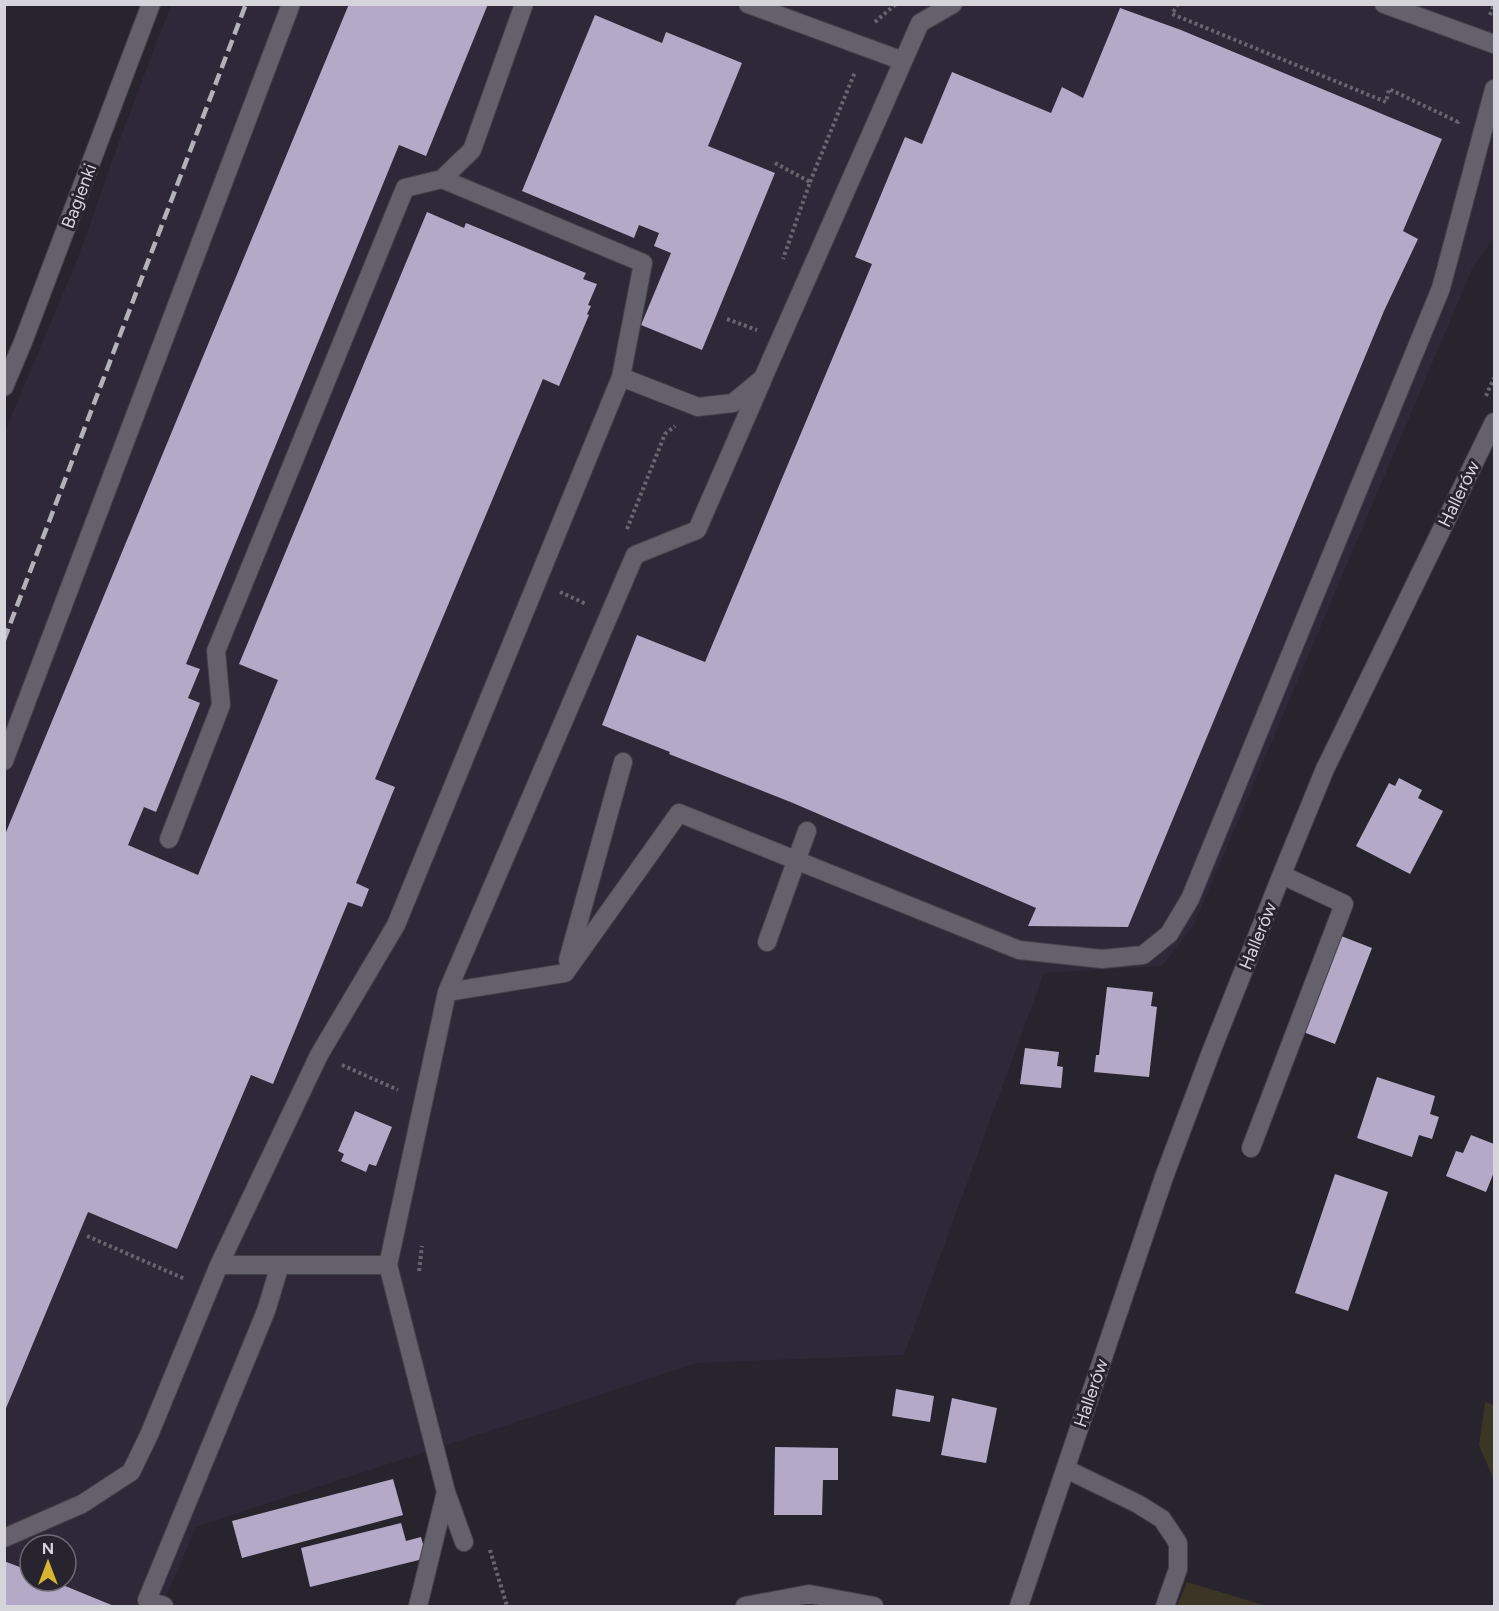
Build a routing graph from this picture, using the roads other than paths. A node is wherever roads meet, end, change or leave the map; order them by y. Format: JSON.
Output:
{"nodes":[{"id":1,"x":151,"y":4,"type":"edge"},
{"id":2,"x":291,"y":4,"type":"edge"},
{"id":3,"x":524,"y":4,"type":"edge"},
{"id":4,"x":748,"y":4,"type":"edge"},
{"id":5,"x":1384,"y":4,"type":"edge"},
{"id":6,"x":953,"y":5,"type":"edge"},
{"id":7,"x":1489,"y":42,"type":"edge"},
{"id":8,"x":903,"y":61,"type":"junction"},
{"id":9,"x":1494,"y":89,"type":"edge"},
{"id":10,"x":442,"y":178,"type":"junction"},
{"id":11,"x":621,"y":377,"type":"junction"},
{"id":12,"x":763,"y":378,"type":"junction"},
{"id":13,"x":4,"y":387,"type":"edge"},
{"id":14,"x":1494,"y":422,"type":"edge"},
{"id":15,"x":4,"y":760,"type":"edge"},
{"id":16,"x":623,"y":762,"type":"dead end"},
{"id":17,"x":807,"y":831,"type":"dead end"},
{"id":18,"x":169,"y":839,"type":"dead end"},
{"id":19,"x":796,"y":860,"type":"junction"},
{"id":20,"x":1282,"y":875,"type":"junction"},
{"id":21,"x":767,"y":942,"type":"dead end"},
{"id":22,"x":565,"y":973,"type":"junction"},
{"id":23,"x":447,"y":992,"type":"junction"},
{"id":24,"x":1251,"y":1148,"type":"dead end"},
{"id":25,"x":219,"y":1265,"type":"junction"},
{"id":26,"x":279,"y":1265,"type":"junction"},
{"id":27,"x":388,"y":1265,"type":"junction"},
{"id":28,"x":1066,"y":1469,"type":"junction"},
{"id":29,"x":446,"y":1492,"type":"junction"},
{"id":30,"x":4,"y":1538,"type":"edge"},
{"id":31,"x":464,"y":1542,"type":"dead end"},
{"id":32,"x":1027,"y":1581,"type":"junction"},
{"id":33,"x":164,"y":1606,"type":"edge"},
{"id":34,"x":418,"y":1606,"type":"edge"},
{"id":35,"x":745,"y":1606,"type":"edge"},
{"id":36,"x":874,"y":1606,"type":"edge"},
{"id":37,"x":1005,"y":1606,"type":"edge"},
{"id":38,"x":1018,"y":1606,"type":"edge"},
{"id":39,"x":1165,"y":1606,"type":"edge"}],
"edges":[{"from":1,"to":13,"type":"street","name":"Bagienki"},
{"from":2,"to":15,"type":"street"},
{"from":3,"to":10,"type":"street"},
{"from":4,"to":8,"type":"street"},
{"from":5,"to":7,"type":"street"},
{"from":6,"to":8,"type":"street"},
{"from":8,"to":12,"type":"street"},
{"from":9,"to":19,"type":"street"},
{"from":10,"to":11,"type":"street"},
{"from":10,"to":18,"type":"street"},
{"from":11,"to":12,"type":"street"},
{"from":11,"to":25,"type":"street"},
{"from":12,"to":23,"type":"street"},
{"from":14,"to":20,"type":"street","name":"Hallerów"},
{"from":16,"to":22,"type":"street"},
{"from":17,"to":19,"type":"street"},
{"from":19,"to":21,"type":"street"},
{"from":19,"to":22,"type":"street"},
{"from":20,"to":24,"type":"street"},
{"from":20,"to":28,"type":"street","name":"Hallerów"},
{"from":22,"to":23,"type":"street"},
{"from":23,"to":27,"type":"street"},
{"from":25,"to":26,"type":"street"},
{"from":25,"to":30,"type":"street"},
{"from":26,"to":27,"type":"street"},
{"from":26,"to":33,"type":"street"},
{"from":27,"to":29,"type":"street"},
{"from":28,"to":32,"type":"street","name":"Hallerów"},
{"from":28,"to":39,"type":"street"},
{"from":29,"to":31,"type":"street"},
{"from":29,"to":34,"type":"street"},
{"from":32,"to":37,"type":"street"},
{"from":32,"to":38,"type":"street","name":"Hallerów"},
{"from":35,"to":36,"type":"street"}]}
